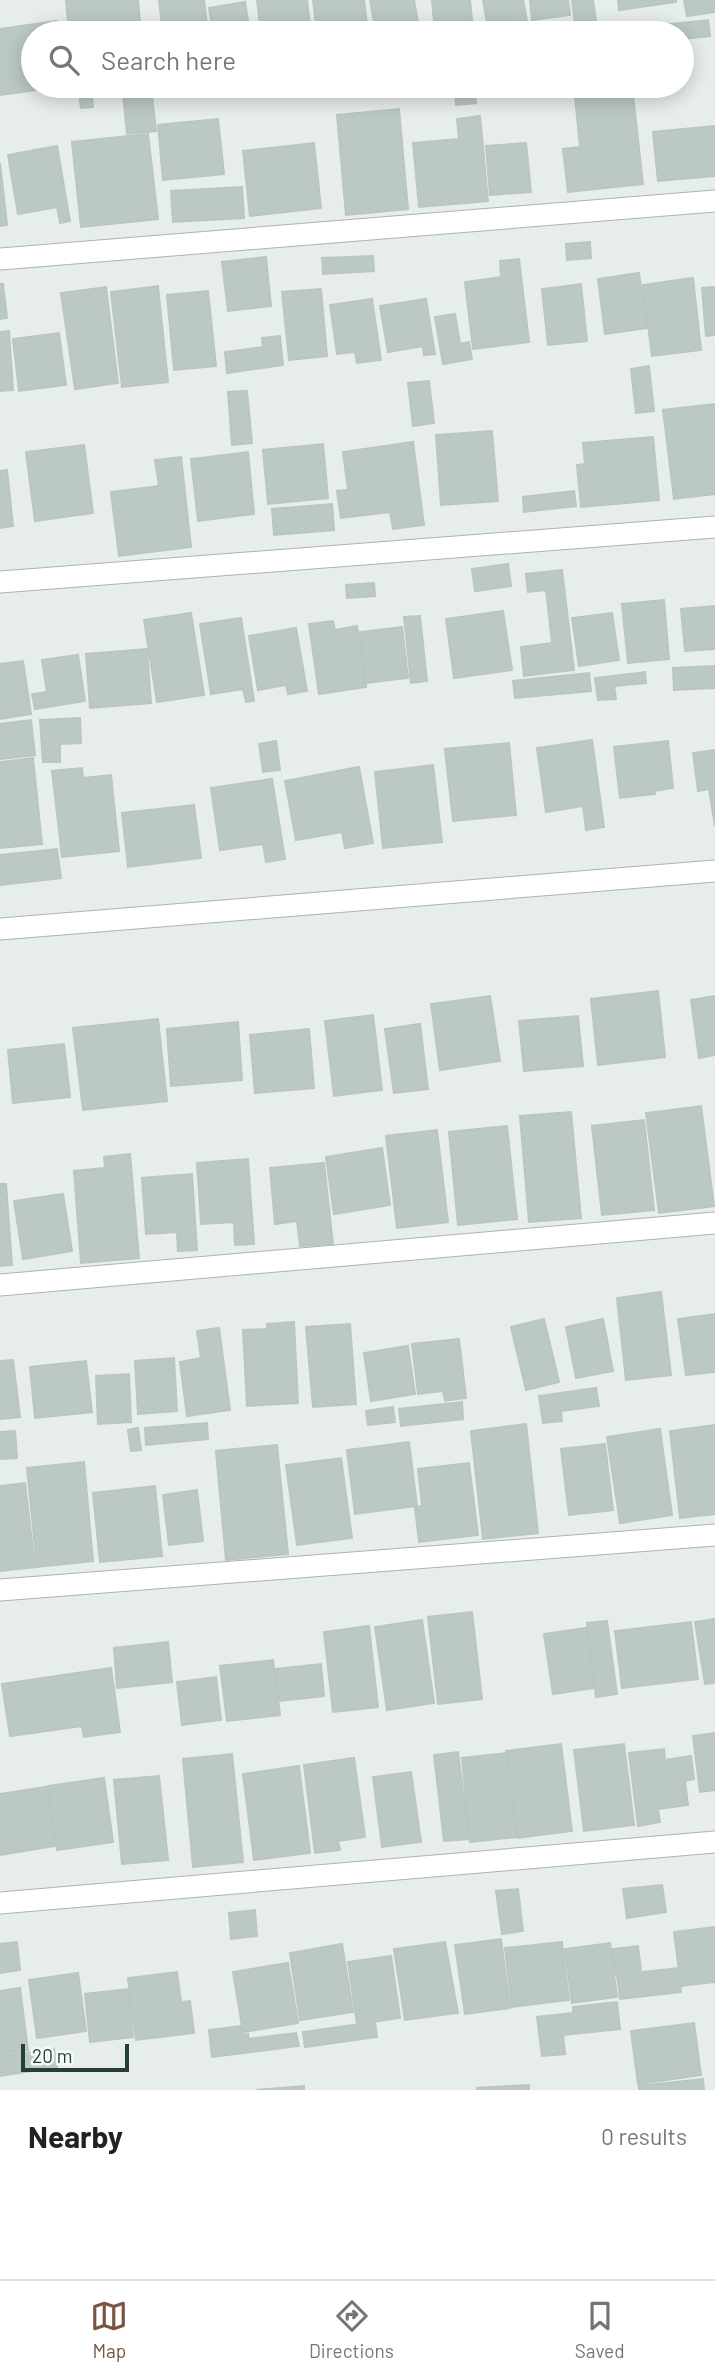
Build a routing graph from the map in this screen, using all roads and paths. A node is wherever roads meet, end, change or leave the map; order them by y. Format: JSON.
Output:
{"nodes":[{"id":1,"x":715,"y":201,"type":"edge"},
{"id":2,"x":0,"y":259,"type":"edge"},
{"id":3,"x":715,"y":527,"type":"edge"},
{"id":4,"x":0,"y":582,"type":"edge"},
{"id":5,"x":715,"y":871,"type":"edge"},
{"id":6,"x":0,"y":929,"type":"edge"},
{"id":7,"x":715,"y":1223,"type":"edge"},
{"id":8,"x":0,"y":1285,"type":"edge"},
{"id":9,"x":715,"y":1535,"type":"edge"},
{"id":10,"x":0,"y":1590,"type":"edge"},
{"id":11,"x":715,"y":1842,"type":"edge"},
{"id":12,"x":0,"y":1903,"type":"edge"}],
"edges":[{"from":1,"to":2,"type":"street"},
{"from":3,"to":4,"type":"street"},
{"from":5,"to":6,"type":"street"},
{"from":7,"to":8,"type":"street"},
{"from":9,"to":10,"type":"street"},
{"from":11,"to":12,"type":"street"}]}
